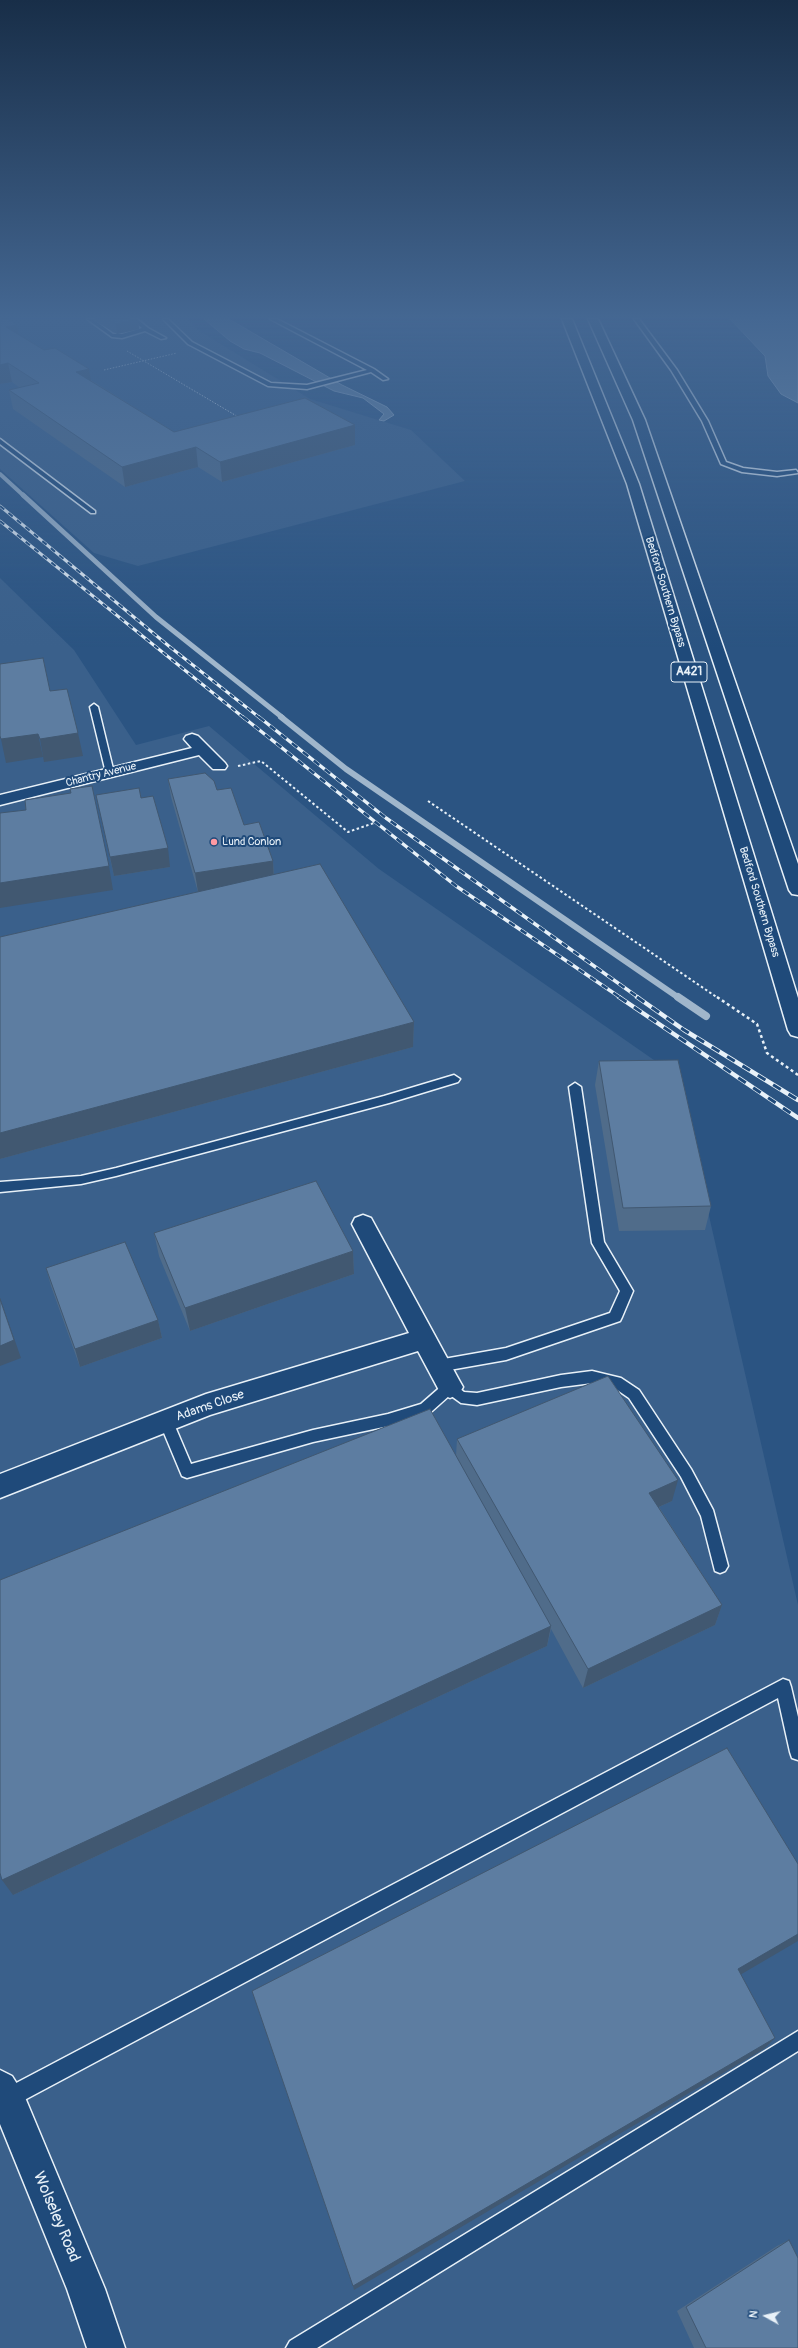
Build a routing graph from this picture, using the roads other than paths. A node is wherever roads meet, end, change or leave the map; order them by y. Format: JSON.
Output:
{"nodes":[{"id":1,"x":611,"y":429,"type":"edge"},
{"id":2,"x":642,"y":429,"type":"edge"},
{"id":3,"x":708,"y":429,"type":"edge"},
{"id":4,"x":0,"y":441,"type":"edge"},
{"id":5,"x":796,"y":472,"type":"dead end"},
{"id":6,"x":94,"y":512,"type":"dead end"},
{"id":7,"x":94,"y":707,"type":"dead end"},
{"id":8,"x":219,"y":766,"type":"road end"},
{"id":9,"x":110,"y":773,"type":"junction"},
{"id":10,"x":0,"y":800,"type":"edge"},
{"id":11,"x":798,"y":890,"type":"edge"},
{"id":12,"x":798,"y":1030,"type":"edge"},
{"id":13,"x":454,"y":1079,"type":"dead end"},
{"id":14,"x":576,"y":1087,"type":"dead end"},
{"id":15,"x":0,"y":1187,"type":"edge"},
{"id":16,"x":363,"y":1224,"type":"dead end"},
{"id":17,"x":424,"y":1339,"type":"junction"},
{"id":18,"x":438,"y":1366,"type":"junction"},
{"id":19,"x":450,"y":1386,"type":"junction"},
{"id":20,"x":166,"y":1421,"type":"junction"},
{"id":21,"x":0,"y":1486,"type":"edge"},
{"id":22,"x":720,"y":1566,"type":"dead end"},
{"id":23,"x":798,"y":1752,"type":"edge"},
{"id":24,"x":798,"y":2040,"type":"edge"},
{"id":25,"x":3,"y":2094,"type":"edge"},
{"id":26,"x":106,"y":2348,"type":"edge"},
{"id":27,"x":297,"y":2348,"type":"edge"}],
"edges":[{"from":1,"to":12,"type":"main road","name":"Bedford Southern Bypass","number":"A421"},
{"from":2,"to":11,"type":"main road","number":"A421"},
{"from":3,"to":5,"type":"lane"},
{"from":4,"to":6,"type":"lane"},
{"from":7,"to":9,"type":"lane"},
{"from":8,"to":9,"type":"main road","name":"Chantry Avenue"},
{"from":9,"to":10,"type":"main road","name":"Chantry Avenue"},
{"from":13,"to":15,"type":"lane"},
{"from":14,"to":18,"type":"lane"},
{"from":16,"to":17,"type":"main road"},
{"from":17,"to":18,"type":"main road"},
{"from":17,"to":20,"type":"main road","name":"Adams Close"},
{"from":18,"to":19,"type":"main road"},
{"from":19,"to":20,"type":"lane"},
{"from":19,"to":22,"type":"lane"},
{"from":20,"to":21,"type":"main road","name":"Adams Close"},
{"from":23,"to":25,"type":"lane"},
{"from":24,"to":27,"type":"lane"},
{"from":25,"to":26,"type":"main road","name":"Wolseley Road"}]}
